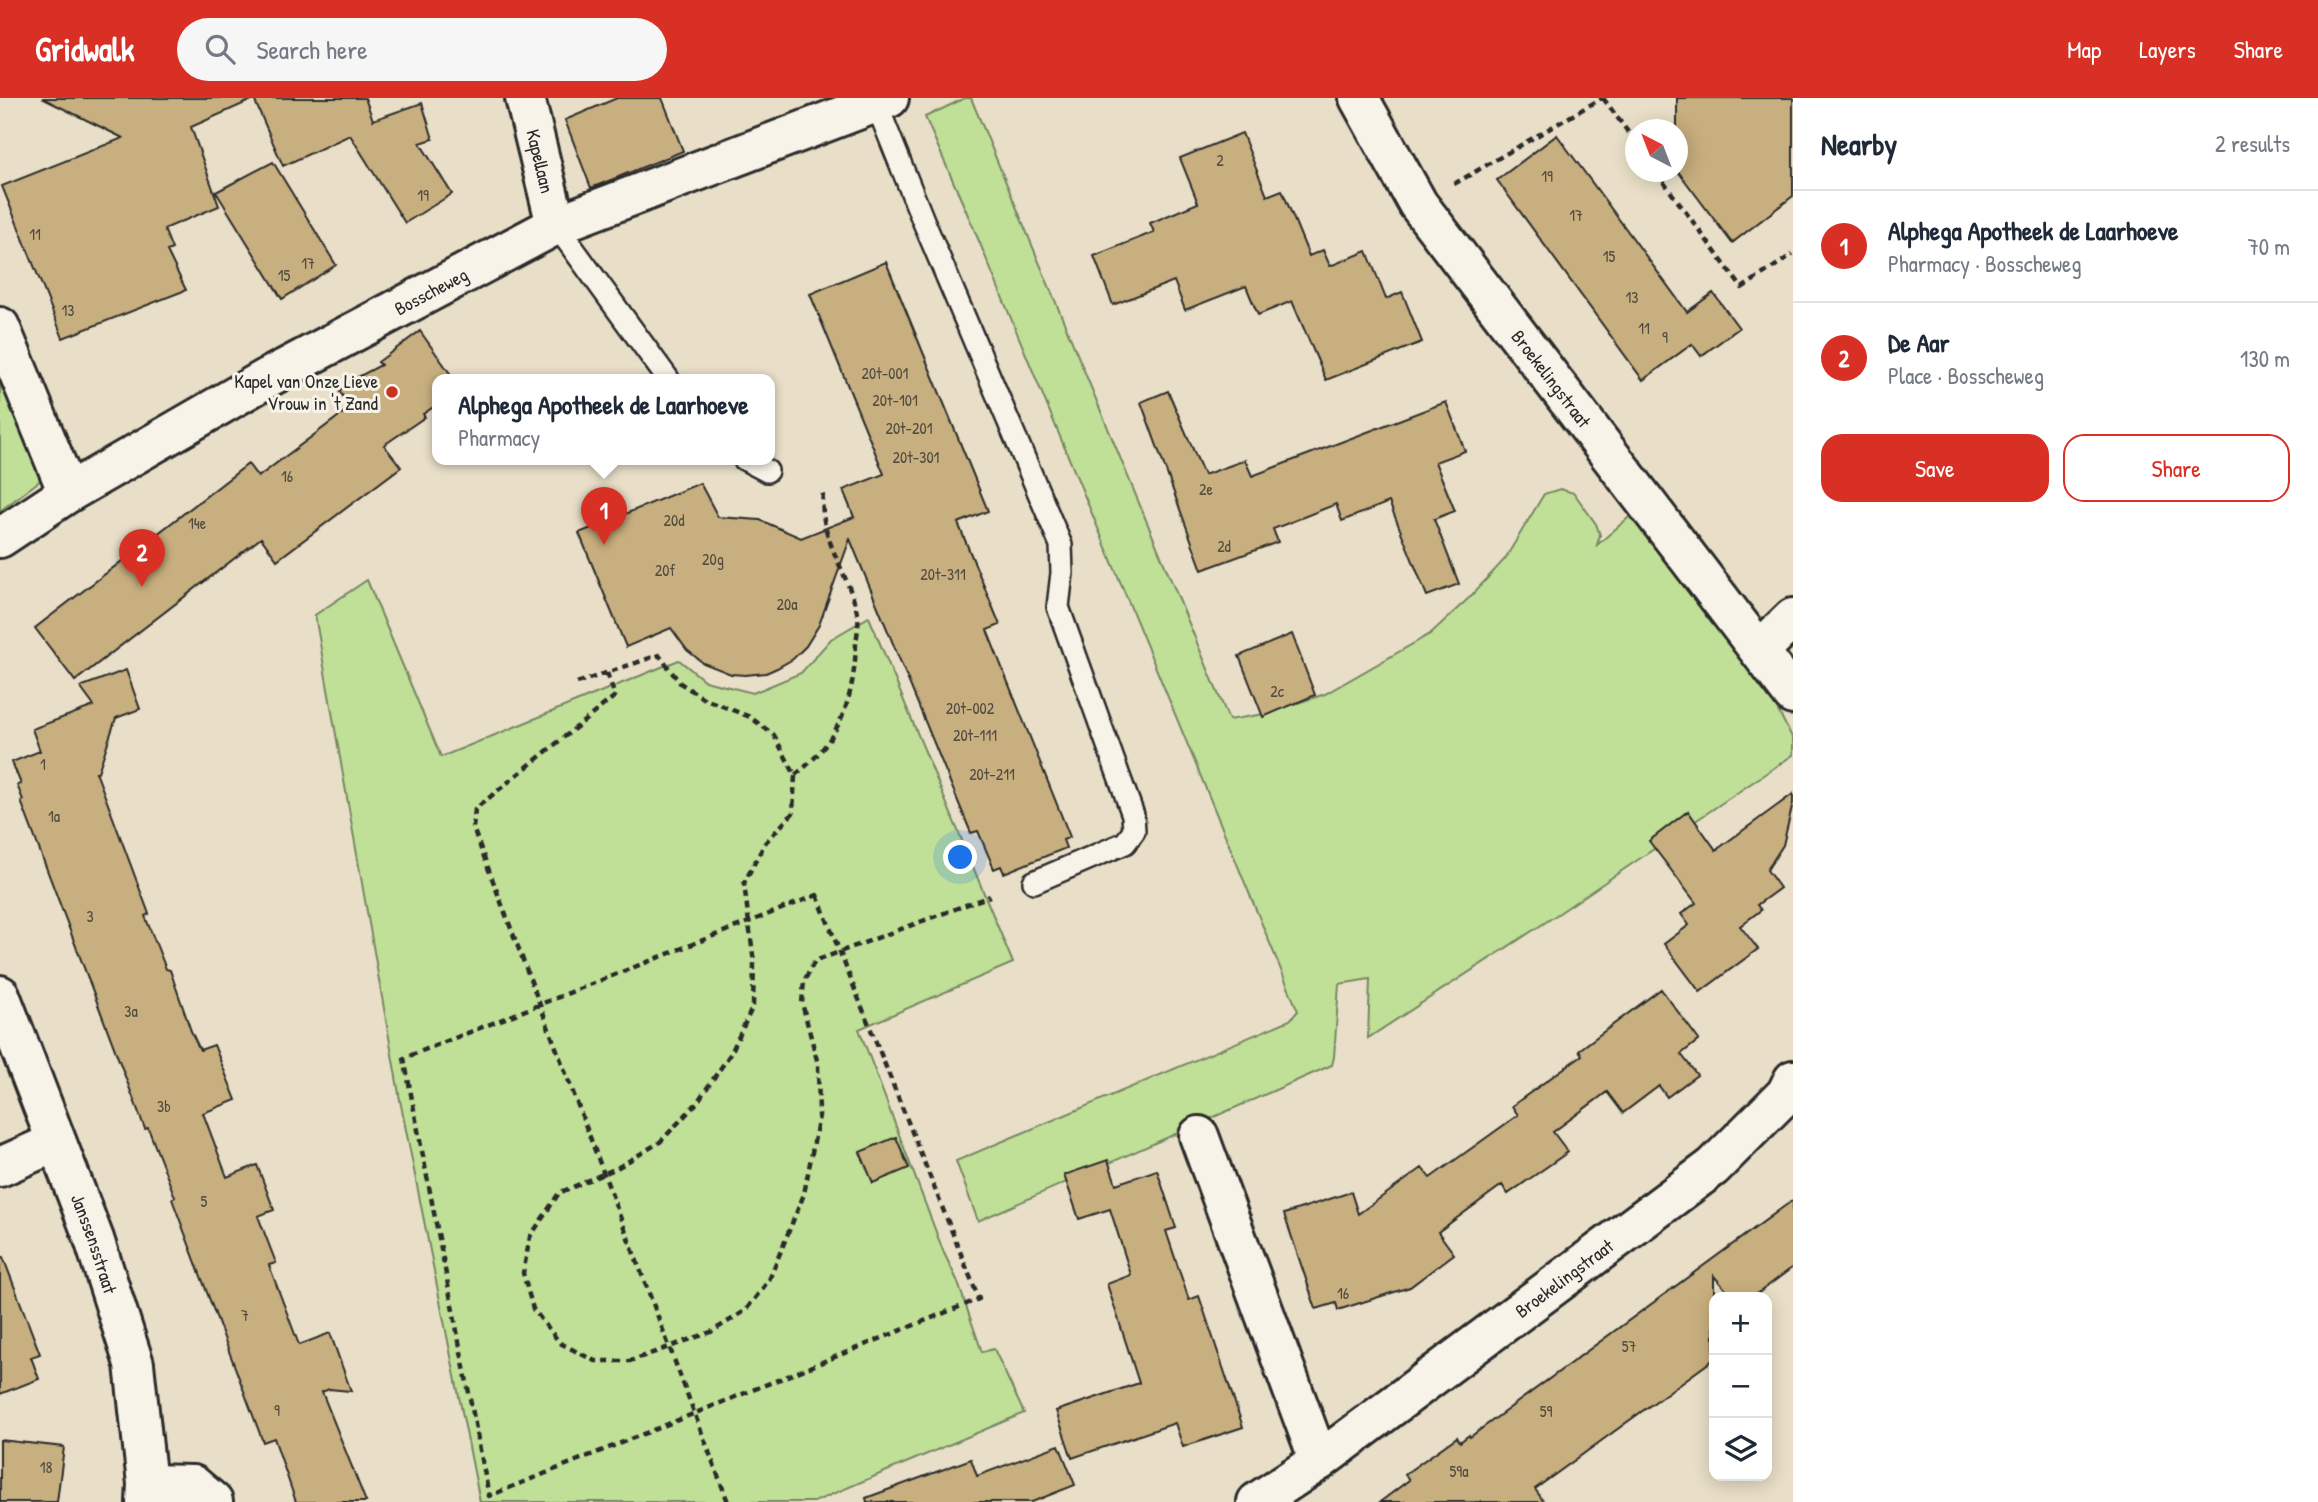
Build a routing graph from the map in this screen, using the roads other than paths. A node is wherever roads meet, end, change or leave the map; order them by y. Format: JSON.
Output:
{"nodes":[{"id":1,"x":525,"y":98,"type":"edge"},
{"id":2,"x":1359,"y":98,"type":"edge"},
{"id":3,"x":882,"y":100,"type":"edge"},
{"id":4,"x":556,"y":225,"type":"junction"},
{"id":5,"x":0,"y":327,"type":"edge"},
{"id":6,"x":664,"y":374,"type":"edge"},
{"id":7,"x":756,"y":465,"type":"edge"},
{"id":8,"x":768,"y":471,"type":"dead end"},
{"id":9,"x":68,"y":494,"type":"junction"},
{"id":10,"x":0,"y":538,"type":"edge"},
{"id":11,"x":1793,"y":618,"type":"edge"},
{"id":12,"x":1760,"y":650,"type":"junction"},
{"id":13,"x":1793,"y":695,"type":"edge"},
{"id":14,"x":1034,"y":882,"type":"dead end"},
{"id":15,"x":0,"y":995,"type":"edge"},
{"id":16,"x":1791,"y":1092,"type":"edge"},
{"id":17,"x":1199,"y":1136,"type":"dead end"},
{"id":18,"x":56,"y":1142,"type":"junction"},
{"id":19,"x":0,"y":1167,"type":"edge"},
{"id":20,"x":1319,"y":1461,"type":"junction"},
{"id":21,"x":147,"y":1493,"type":"edge"},
{"id":22,"x":213,"y":1502,"type":"edge"},
{"id":23,"x":1257,"y":1502,"type":"edge"}],
"edges":[{"from":1,"to":4,"type":"street","name":"Kapellaan"},
{"from":2,"to":12,"type":"street","name":"Broekelingstraat"},
{"from":3,"to":4,"type":"street","name":"Bosscheweg"},
{"from":3,"to":14,"type":"lane"},
{"from":4,"to":6,"type":"lane"},
{"from":4,"to":9,"type":"street","name":"Bosscheweg"},
{"from":5,"to":9,"type":"street"},
{"from":7,"to":8,"type":"lane"},
{"from":9,"to":10,"type":"street","name":"Bosscheweg"},
{"from":11,"to":12,"type":"street"},
{"from":12,"to":13,"type":"street","name":"Broekelingstraat"},
{"from":15,"to":18,"type":"street","name":"Janssensstraat"},
{"from":16,"to":20,"type":"street","name":"Broekelingstraat"},
{"from":17,"to":20,"type":"street"},
{"from":18,"to":19,"type":"street"},
{"from":18,"to":21,"type":"street","name":"Janssensstraat"},
{"from":20,"to":23,"type":"street","name":"Broekelingstraat"},
{"from":21,"to":22,"type":"street"}]}
